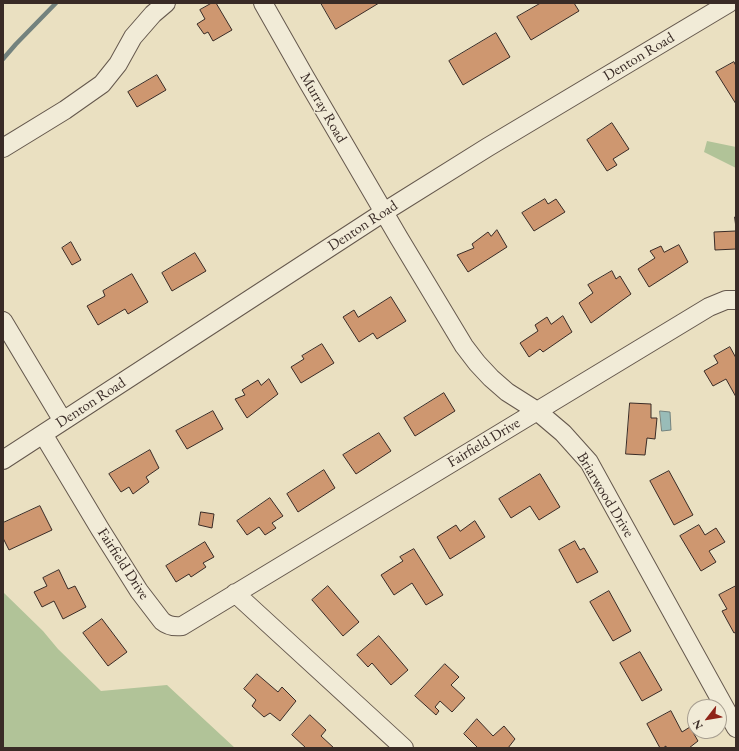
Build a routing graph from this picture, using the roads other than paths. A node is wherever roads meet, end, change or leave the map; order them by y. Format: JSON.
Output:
{"nodes":[{"id":1,"x":166,"y":3,"type":"edge"},
{"id":2,"x":263,"y":3,"type":"edge"},
{"id":3,"x":729,"y":3,"type":"edge"},
{"id":4,"x":3,"y":148,"type":"edge"},
{"id":5,"x":384,"y":212,"type":"junction"},
{"id":6,"x":736,"y":300,"type":"edge"},
{"id":7,"x":3,"y":321,"type":"edge"},
{"id":8,"x":536,"y":411,"type":"junction"},
{"id":9,"x":63,"y":421,"type":"junction"},
{"id":10,"x":43,"y":434,"type":"junction"},
{"id":11,"x":3,"y":460,"type":"edge"},
{"id":12,"x":235,"y":593,"type":"junction"},
{"id":13,"x":736,"y":728,"type":"edge"},
{"id":14,"x":404,"y":748,"type":"edge"}],
"edges":[{"from":1,"to":4,"type":"street"},
{"from":2,"to":5,"type":"street","name":"Murray Road"},
{"from":3,"to":5,"type":"street","name":"Denton Road"},
{"from":5,"to":8,"type":"street","name":"Briarwood Drive"},
{"from":5,"to":9,"type":"street","name":"Denton Road"},
{"from":6,"to":8,"type":"street","name":"Fairfield Drive"},
{"from":7,"to":9,"type":"street"},
{"from":8,"to":12,"type":"street","name":"Fairfield Drive"},
{"from":8,"to":13,"type":"street","name":"Briarwood Drive"},
{"from":9,"to":10,"type":"street","name":"Denton Road"},
{"from":10,"to":11,"type":"street","name":"Denton Road"},
{"from":10,"to":12,"type":"street","name":"Fairfield Drive"},
{"from":12,"to":14,"type":"street"}]}
